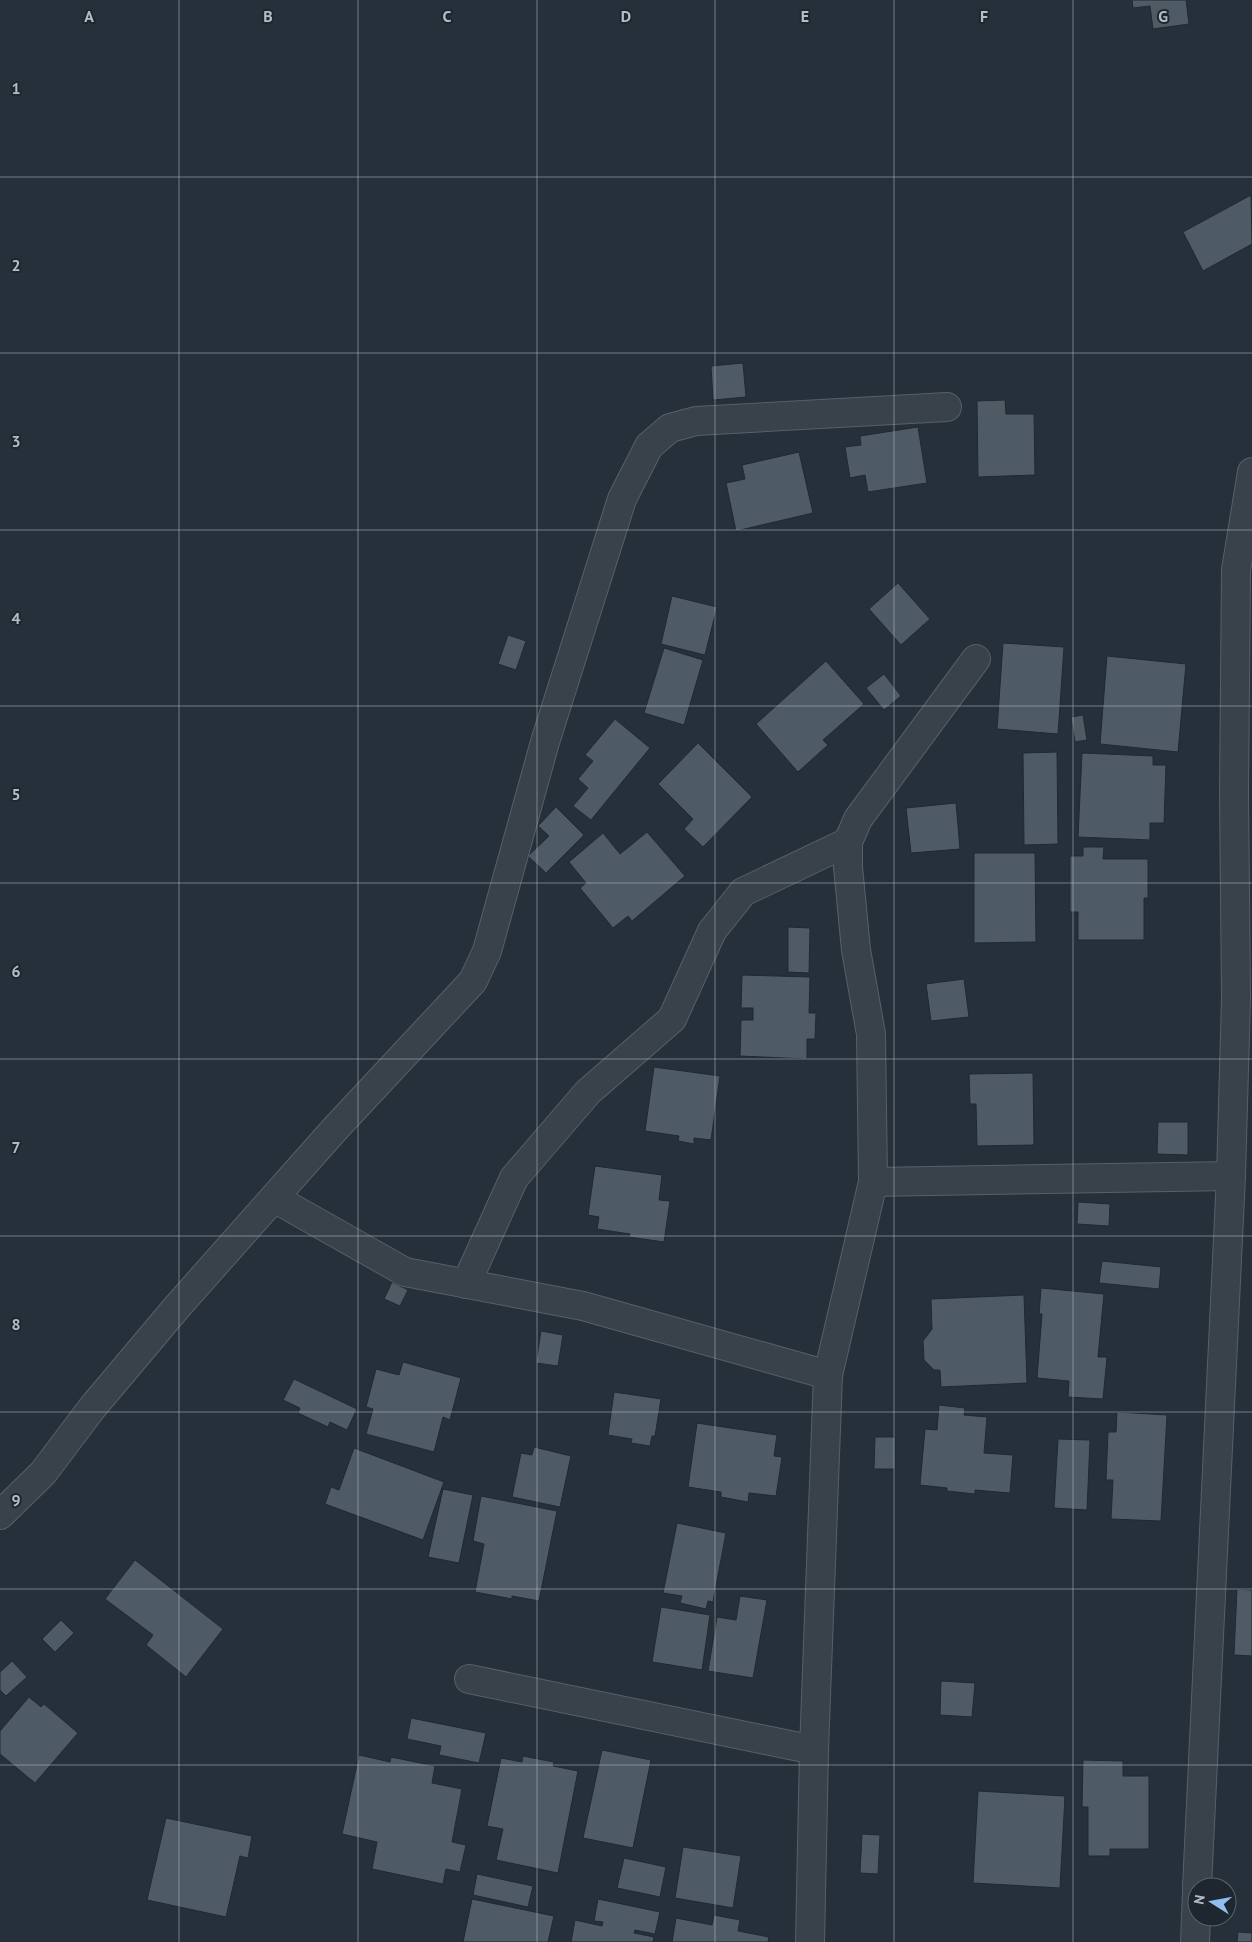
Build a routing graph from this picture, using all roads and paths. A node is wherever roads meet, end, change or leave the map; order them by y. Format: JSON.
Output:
{"nodes":[{"id":1,"x":948,"y":407,"type":"dead end"},
{"id":2,"x":1252,"y":472,"type":"edge"},
{"id":3,"x":976,"y":659,"type":"dead end"},
{"id":4,"x":848,"y":842,"type":"junction"},
{"id":5,"x":1231,"y":1176,"type":"junction"},
{"id":6,"x":873,"y":1182,"type":"junction"},
{"id":7,"x":274,"y":1198,"type":"junction"},
{"id":8,"x":466,"y":1284,"type":"junction"},
{"id":9,"x":828,"y":1375,"type":"junction"},
{"id":10,"x":0,"y":1515,"type":"edge"},
{"id":11,"x":469,"y":1679,"type":"dead end"},
{"id":12,"x":814,"y":1750,"type":"junction"},
{"id":13,"x":1198,"y":1877,"type":"edge"},
{"id":14,"x":1196,"y":1927,"type":"edge"},
{"id":15,"x":810,"y":1942,"type":"edge"},
{"id":16,"x":1195,"y":1942,"type":"edge"}],
"edges":[{"from":1,"to":7,"type":"street"},
{"from":2,"to":5,"type":"street"},
{"from":3,"to":4,"type":"street"},
{"from":4,"to":6,"type":"street"},
{"from":4,"to":8,"type":"street"},
{"from":5,"to":6,"type":"street"},
{"from":5,"to":13,"type":"street"},
{"from":6,"to":9,"type":"street"},
{"from":7,"to":8,"type":"street"},
{"from":7,"to":10,"type":"street"},
{"from":8,"to":9,"type":"street"},
{"from":9,"to":12,"type":"street"},
{"from":11,"to":12,"type":"street"},
{"from":12,"to":15,"type":"street"},
{"from":14,"to":16,"type":"street"}]}
